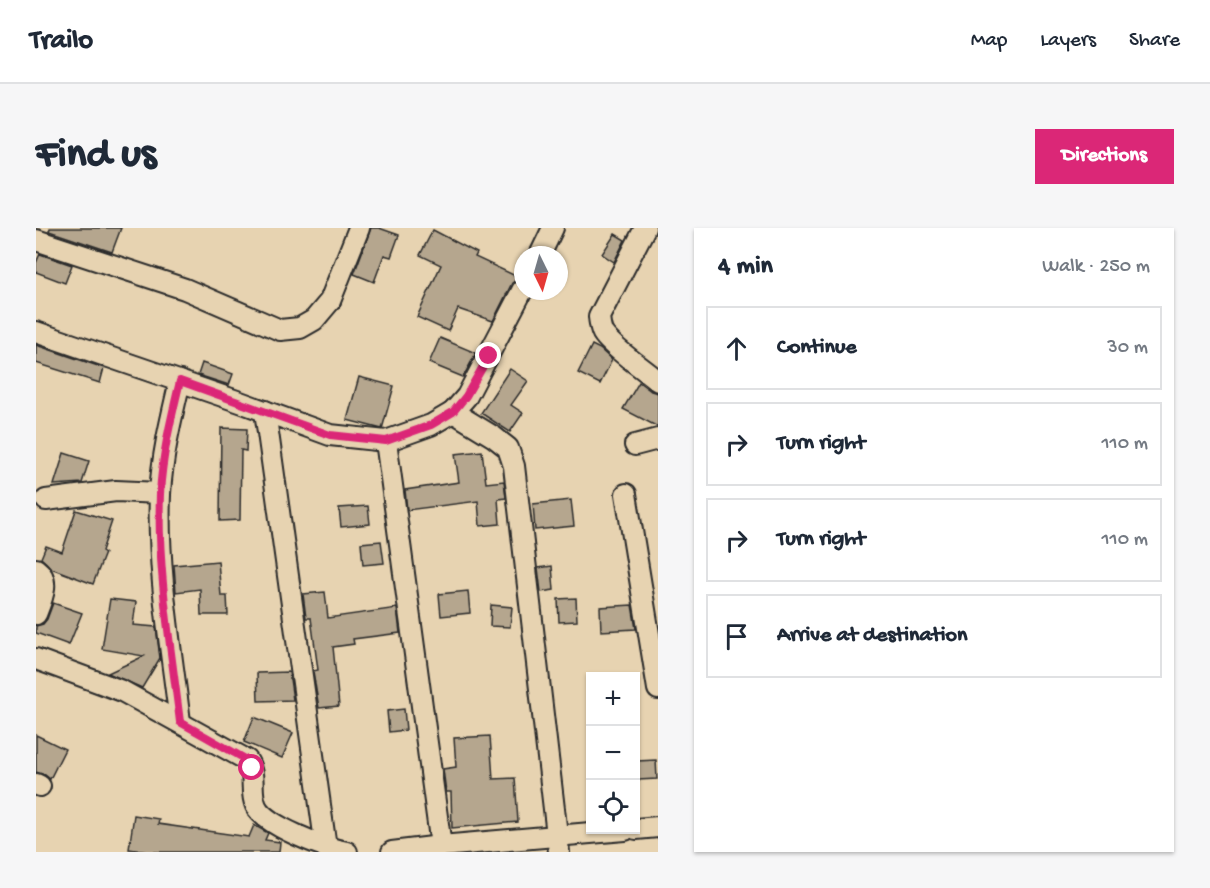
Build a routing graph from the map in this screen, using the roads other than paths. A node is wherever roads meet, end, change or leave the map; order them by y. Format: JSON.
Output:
{"nodes":[{"id":1,"x":359,"y":228,"type":"edge"},
{"id":2,"x":553,"y":228,"type":"edge"},
{"id":3,"x":645,"y":228,"type":"edge"},
{"id":4,"x":36,"y":240,"type":"edge"},
{"id":5,"x":544,"y":246,"type":"edge"},
{"id":6,"x":517,"y":300,"type":"edge"},
{"id":7,"x":36,"y":332,"type":"edge"},
{"id":8,"x":180,"y":381,"type":"junction"},
{"id":9,"x":658,"y":381,"type":"edge"},
{"id":10,"x":265,"y":411,"type":"junction"},
{"id":11,"x":453,"y":412,"type":"junction"},
{"id":12,"x":658,"y":439,"type":"edge"},
{"id":13,"x":386,"y":441,"type":"junction"},
{"id":14,"x":635,"y":445,"type":"dead end"},
{"id":15,"x":160,"y":493,"type":"junction"},
{"id":16,"x":626,"y":494,"type":"dead end"},
{"id":17,"x":46,"y":500,"type":"dead end"},
{"id":18,"x":36,"y":569,"type":"edge"},
{"id":19,"x":36,"y":614,"type":"edge"},
{"id":20,"x":36,"y":659,"type":"edge"},
{"id":21,"x":658,"y":689,"type":"edge"},
{"id":22,"x":180,"y":722,"type":"junction"},
{"id":23,"x":658,"y":827,"type":"edge"},
{"id":24,"x":640,"y":829,"type":"edge"},
{"id":25,"x":605,"y":834,"type":"edge"},
{"id":26,"x":559,"y":843,"type":"edge"},
{"id":27,"x":441,"y":846,"type":"junction"},
{"id":28,"x":326,"y":848,"type":"junction"},
{"id":29,"x":347,"y":852,"type":"edge"},
{"id":30,"x":392,"y":852,"type":"edge"}],
"edges":[{"from":1,"to":4,"type":"street"},
{"from":2,"to":5,"type":"street"},
{"from":3,"to":9,"type":"street"},
{"from":6,"to":11,"type":"street"},
{"from":7,"to":8,"type":"street"},
{"from":8,"to":10,"type":"street"},
{"from":8,"to":15,"type":"street"},
{"from":10,"to":13,"type":"street"},
{"from":10,"to":28,"type":"street"},
{"from":11,"to":13,"type":"street"},
{"from":11,"to":26,"type":"street"},
{"from":12,"to":14,"type":"street"},
{"from":13,"to":27,"type":"street"},
{"from":15,"to":17,"type":"street"},
{"from":15,"to":22,"type":"street"},
{"from":16,"to":21,"type":"street"},
{"from":18,"to":19,"type":"street"},
{"from":20,"to":22,"type":"street"},
{"from":22,"to":28,"type":"street"},
{"from":23,"to":24,"type":"street"},
{"from":25,"to":26,"type":"street"},
{"from":26,"to":27,"type":"street"},
{"from":27,"to":30,"type":"street"},
{"from":28,"to":29,"type":"street"}]}
